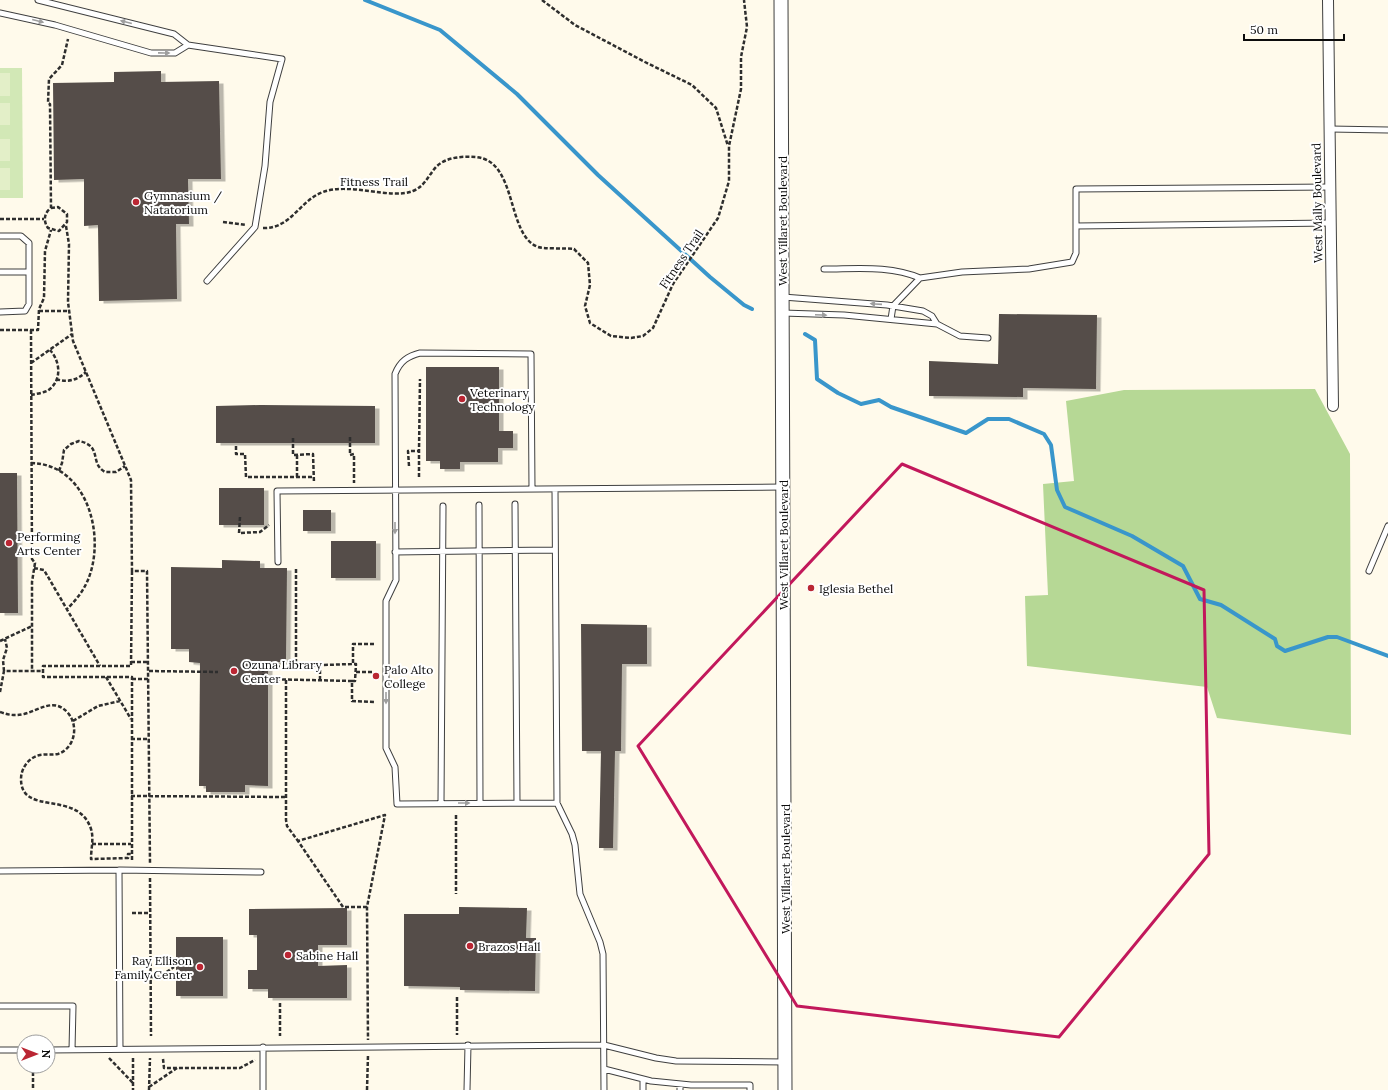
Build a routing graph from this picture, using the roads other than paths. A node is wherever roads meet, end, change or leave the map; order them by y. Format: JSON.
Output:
{"nodes":[{"id":1,"x":38,"y":0,"type":"edge"},
{"id":2,"x":781,"y":0,"type":"edge"},
{"id":3,"x":1328,"y":0,"type":"edge"},
{"id":4,"x":0,"y":13,"type":"edge"},
{"id":5,"x":188,"y":45,"type":"junction"},
{"id":6,"x":1330,"y":129,"type":"junction"},
{"id":7,"x":1388,"y":130,"type":"edge"},
{"id":8,"x":1330,"y":187,"type":"junction"},
{"id":9,"x":1331,"y":223,"type":"junction"},
{"id":10,"x":1076,"y":226,"type":"junction"},
{"id":11,"x":0,"y":236,"type":"edge"},
{"id":12,"x":824,"y":269,"type":"dead end"},
{"id":13,"x":0,"y":272,"type":"edge"},
{"id":14,"x":29,"y":272,"type":"junction"},
{"id":15,"x":920,"y":278,"type":"junction"},
{"id":16,"x":207,"y":282,"type":"dead end"},
{"id":17,"x":782,"y":297,"type":"junction"},
{"id":18,"x":894,"y":306,"type":"junction"},
{"id":19,"x":0,"y":312,"type":"edge"},
{"id":20,"x":782,"y":313,"type":"junction"},
{"id":21,"x":891,"y":319,"type":"junction"},
{"id":22,"x":937,"y":324,"type":"junction"},
{"id":23,"x":988,"y":338,"type":"dead end"},
{"id":24,"x":1333,"y":406,"type":"dead end"},
{"id":25,"x":783,"y":487,"type":"junction"},
{"id":26,"x":395,"y":489,"type":"junction"},
{"id":27,"x":532,"y":489,"type":"junction"},
{"id":28,"x":555,"y":489,"type":"junction"},
{"id":29,"x":515,"y":504,"type":"dead end"},
{"id":30,"x":479,"y":505,"type":"dead end"},
{"id":31,"x":443,"y":506,"type":"dead end"},
{"id":32,"x":1388,"y":526,"type":"edge"},
{"id":33,"x":516,"y":550,"type":"junction"},
{"id":34,"x":555,"y":550,"type":"junction"},
{"id":35,"x":443,"y":551,"type":"junction"},
{"id":36,"x":479,"y":551,"type":"junction"},
{"id":37,"x":395,"y":552,"type":"junction"},
{"id":38,"x":278,"y":562,"type":"dead end"},
{"id":39,"x":1369,"y":571,"type":"dead end"},
{"id":40,"x":480,"y":803,"type":"junction"},
{"id":41,"x":518,"y":803,"type":"junction"},
{"id":42,"x":558,"y":803,"type":"junction"},
{"id":43,"x":442,"y":804,"type":"junction"},
{"id":44,"x":119,"y":870,"type":"junction"},
{"id":45,"x":0,"y":871,"type":"edge"},
{"id":46,"x":261,"y":872,"type":"dead end"},
{"id":47,"x":0,"y":1006,"type":"edge"},
{"id":48,"x":468,"y":1045,"type":"junction"},
{"id":49,"x":604,"y":1045,"type":"junction"},
{"id":50,"x":263,"y":1047,"type":"junction"},
{"id":51,"x":120,"y":1049,"type":"junction"},
{"id":52,"x":0,"y":1050,"type":"edge"},
{"id":53,"x":16,"y":1050,"type":"edge"},
{"id":54,"x":56,"y":1050,"type":"edge"},
{"id":55,"x":72,"y":1050,"type":"junction"},
{"id":56,"x":785,"y":1062,"type":"junction"},
{"id":57,"x":604,"y":1069,"type":"junction"},
{"id":58,"x":643,"y":1079,"type":"junction"},
{"id":59,"x":680,"y":1084,"type":"junction"},
{"id":60,"x":716,"y":1088,"type":"edge"},
{"id":61,"x":750,"y":1088,"type":"edge"},
{"id":62,"x":263,"y":1090,"type":"edge"},
{"id":63,"x":466,"y":1090,"type":"edge"},
{"id":64,"x":604,"y":1090,"type":"edge"},
{"id":65,"x":643,"y":1090,"type":"edge"},
{"id":66,"x":680,"y":1090,"type":"edge"},
{"id":67,"x":785,"y":1090,"type":"edge"}],
"edges":[{"from":5,"to":1,"type":"lane","one_way":true},
{"from":2,"to":17,"type":"street","name":"West Villaret Boulevard"},
{"from":3,"to":6,"type":"street","name":"West Mally Boulevard"},
{"from":4,"to":5,"type":"lane","one_way":true},
{"from":5,"to":16,"type":"lane"},
{"from":6,"to":7,"type":"lane"},
{"from":6,"to":8,"type":"street","name":"West Mally Boulevard"},
{"from":8,"to":9,"type":"street","name":"West Mally Boulevard"},
{"from":8,"to":10,"type":"lane"},
{"from":9,"to":10,"type":"lane"},
{"from":9,"to":24,"type":"street","name":"West Mally Boulevard"},
{"from":10,"to":15,"type":"lane"},
{"from":11,"to":14,"type":"lane"},
{"from":12,"to":15,"type":"lane"},
{"from":13,"to":14,"type":"lane"},
{"from":14,"to":19,"type":"lane"},
{"from":15,"to":18,"type":"lane"},
{"from":18,"to":17,"type":"lane","one_way":true},
{"from":17,"to":20,"type":"street","name":"West Villaret Boulevard"},
{"from":18,"to":21,"type":"lane"},
{"from":18,"to":22,"type":"lane"},
{"from":20,"to":21,"type":"lane","one_way":true},
{"from":20,"to":25,"type":"street","name":"West Villaret Boulevard"},
{"from":21,"to":22,"type":"lane"},
{"from":22,"to":23,"type":"lane"},
{"from":25,"to":28,"type":"lane"},
{"from":25,"to":56,"type":"street","name":"West Villaret Boulevard"},
{"from":26,"to":27,"type":"lane"},
{"from":26,"to":27,"type":"lane"},
{"from":26,"to":37,"type":"lane","one_way":true},
{"from":26,"to":38,"type":"lane"},
{"from":27,"to":28,"type":"lane"},
{"from":28,"to":34,"type":"lane"},
{"from":29,"to":33,"type":"lane"},
{"from":30,"to":36,"type":"lane"},
{"from":31,"to":35,"type":"lane"},
{"from":32,"to":39,"type":"lane"},
{"from":33,"to":34,"type":"lane"},
{"from":33,"to":36,"type":"lane"},
{"from":33,"to":41,"type":"lane"},
{"from":34,"to":42,"type":"lane"},
{"from":35,"to":36,"type":"lane"},
{"from":35,"to":37,"type":"lane"},
{"from":35,"to":43,"type":"lane"},
{"from":36,"to":40,"type":"lane"},
{"from":37,"to":43,"type":"lane","one_way":true},
{"from":40,"to":41,"type":"lane"},
{"from":43,"to":40,"type":"lane","one_way":true},
{"from":41,"to":42,"type":"lane"},
{"from":42,"to":49,"type":"lane"},
{"from":44,"to":45,"type":"lane"},
{"from":44,"to":46,"type":"lane"},
{"from":44,"to":51,"type":"lane"},
{"from":47,"to":55,"type":"lane"},
{"from":48,"to":49,"type":"lane"},
{"from":48,"to":50,"type":"lane"},
{"from":48,"to":63,"type":"lane"},
{"from":49,"to":56,"type":"lane"},
{"from":49,"to":57,"type":"lane"},
{"from":50,"to":51,"type":"lane"},
{"from":50,"to":62,"type":"lane"},
{"from":51,"to":55,"type":"lane"},
{"from":52,"to":53,"type":"lane"},
{"from":54,"to":55,"type":"lane"},
{"from":56,"to":67,"type":"street","name":"West Villaret Boulevard"},
{"from":57,"to":58,"type":"lane"},
{"from":57,"to":64,"type":"lane"},
{"from":58,"to":59,"type":"lane"},
{"from":58,"to":65,"type":"lane"},
{"from":59,"to":60,"type":"lane"},
{"from":59,"to":66,"type":"lane"},
{"from":60,"to":61,"type":"lane"}]}
